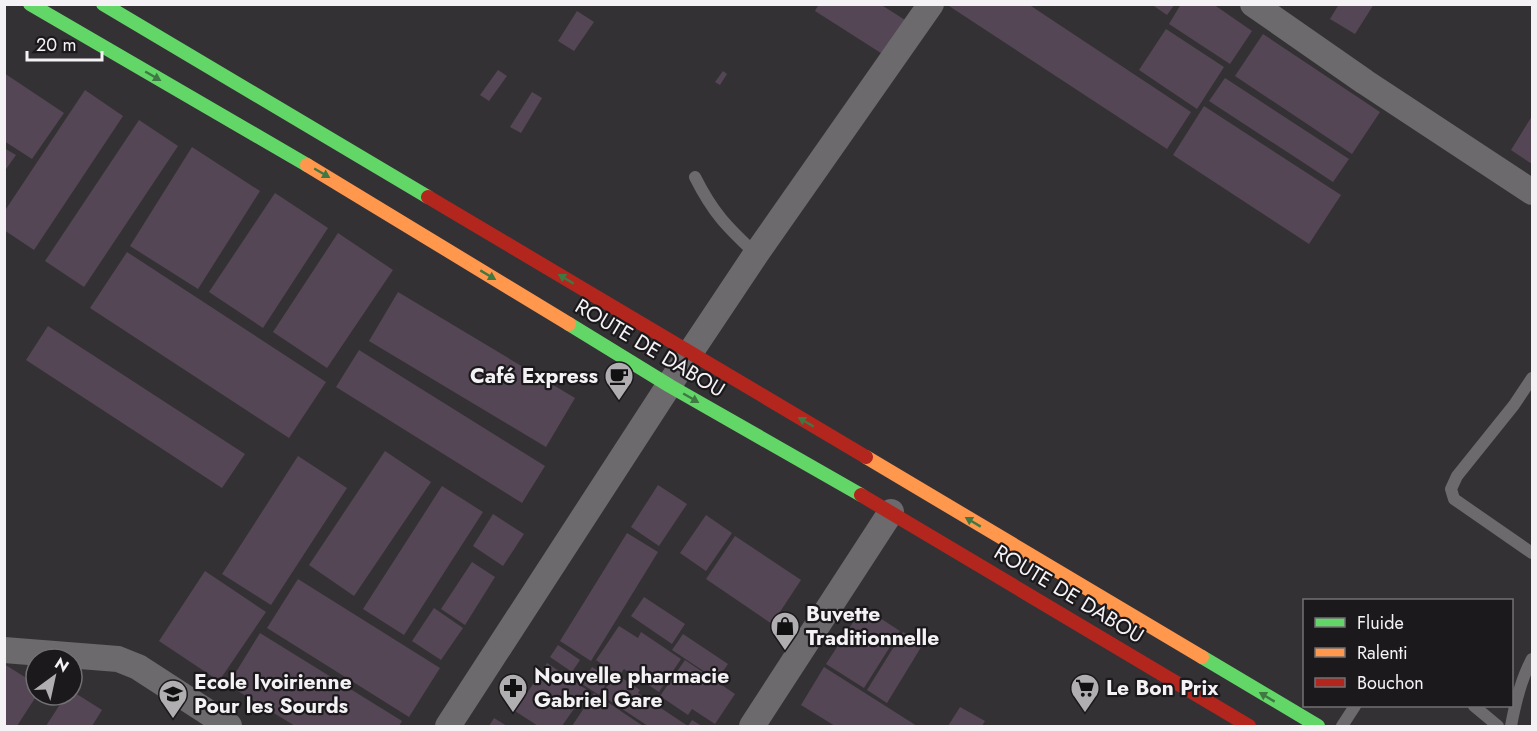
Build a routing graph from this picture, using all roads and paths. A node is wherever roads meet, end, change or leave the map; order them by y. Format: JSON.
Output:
{"nodes":[{"id":1,"x":30,"y":4,"type":"edge"},
{"id":2,"x":103,"y":4,"type":"edge"},
{"id":3,"x":931,"y":4,"type":"edge"},
{"id":4,"x":1253,"y":4,"type":"edge"},
{"id":5,"x":695,"y":177,"type":"dead end"},
{"id":6,"x":1533,"y":192,"type":"edge"},
{"id":7,"x":756,"y":255,"type":"junction"},
{"id":8,"x":690,"y":353,"type":"junction"},
{"id":9,"x":1533,"y":378,"type":"edge"},
{"id":10,"x":669,"y":386,"type":"junction"},
{"id":11,"x":891,"y":512,"type":"junction"},
{"id":12,"x":1533,"y":553,"type":"edge"},
{"id":13,"x":4,"y":650,"type":"edge"},
{"id":14,"x":1533,"y":659,"type":"edge"},
{"id":15,"x":1354,"y":707,"type":"edge"},
{"id":16,"x":1476,"y":707,"type":"edge"},
{"id":17,"x":1238,"y":724,"type":"edge"},
{"id":18,"x":230,"y":726,"type":"edge"},
{"id":19,"x":448,"y":726,"type":"edge"},
{"id":20,"x":752,"y":726,"type":"edge"},
{"id":21,"x":1318,"y":726,"type":"edge"},
{"id":22,"x":1341,"y":726,"type":"edge"},
{"id":23,"x":1498,"y":726,"type":"edge"},
{"id":24,"x":1511,"y":726,"type":"edge"}],
"edges":[{"from":1,"to":10,"type":"street","name":"ROUTE DE DABOU","one_way":true},
{"from":8,"to":2,"type":"street","name":"ROUTE DE DABOU","one_way":true},
{"from":3,"to":7,"type":"street"},
{"from":4,"to":6,"type":"street"},
{"from":5,"to":7,"type":"lane"},
{"from":7,"to":8,"type":"street"},
{"from":8,"to":10,"type":"street"},
{"from":21,"to":8,"type":"street","name":"ROUTE DE DABOU","one_way":true},
{"from":9,"to":12,"type":"lane"},
{"from":10,"to":11,"type":"street","name":"ROUTE DE DABOU","one_way":true},
{"from":10,"to":19,"type":"street"},
{"from":11,"to":17,"type":"street","name":"ROUTE DE DABOU"},
{"from":11,"to":20,"type":"street"},
{"from":13,"to":18,"type":"street"},
{"from":14,"to":24,"type":"lane"},
{"from":15,"to":22,"type":"lane"},
{"from":16,"to":23,"type":"lane"}]}
